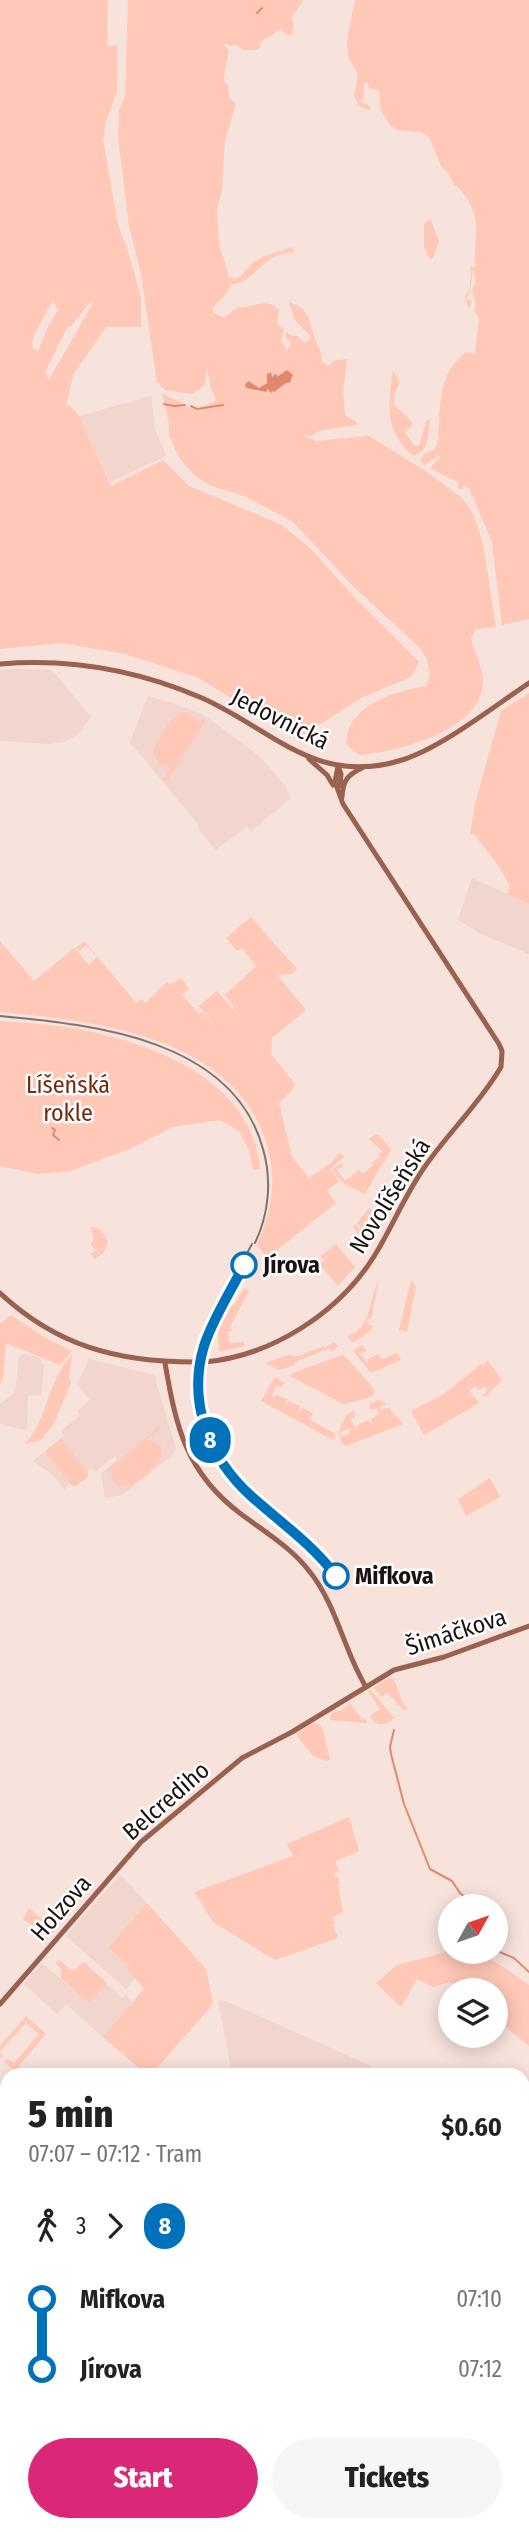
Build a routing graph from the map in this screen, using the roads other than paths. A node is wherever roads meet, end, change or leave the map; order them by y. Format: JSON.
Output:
{"nodes":[{"id":1,"x":0,"y":664,"type":"edge"},
{"id":2,"x":529,"y":683,"type":"edge"},
{"id":3,"x":307,"y":757,"type":"junction"},
{"id":4,"x":338,"y":766,"type":"junction"},
{"id":5,"x":366,"y":766,"type":"junction"},
{"id":6,"x":340,"y":797,"type":"junction"},
{"id":7,"x":0,"y":1293,"type":"edge"},
{"id":8,"x":164,"y":1363,"type":"junction"},
{"id":9,"x":529,"y":1626,"type":"edge"},
{"id":10,"x":366,"y":1687,"type":"junction"},
{"id":11,"x":121,"y":1866,"type":"joint"},
{"id":12,"x":0,"y":2004,"type":"edge"}],
"edges":[{"from":1,"to":3,"type":"street","name":"Jedovnická"},
{"from":2,"to":5,"type":"street","name":"Jedovnická"},
{"from":3,"to":4,"type":"street","name":"Jedovnická"},
{"from":3,"to":6,"type":"street"},
{"from":4,"to":5,"type":"street","name":"Jedovnická"},
{"from":4,"to":6,"type":"street","name":"Novolíšeňská"},
{"from":5,"to":6,"type":"street"},
{"from":6,"to":8,"type":"street","name":"Novolíšeňská","bridge":true},
{"from":7,"to":8,"type":"street","name":"Novolíšeňská"},
{"from":8,"to":10,"type":"street"},
{"from":9,"to":10,"type":"street","name":"Šimáčkova"},
{"from":10,"to":11,"type":"street","name":"Belcrediho"},
{"from":11,"to":12,"type":"street","name":"Holzova"}]}
